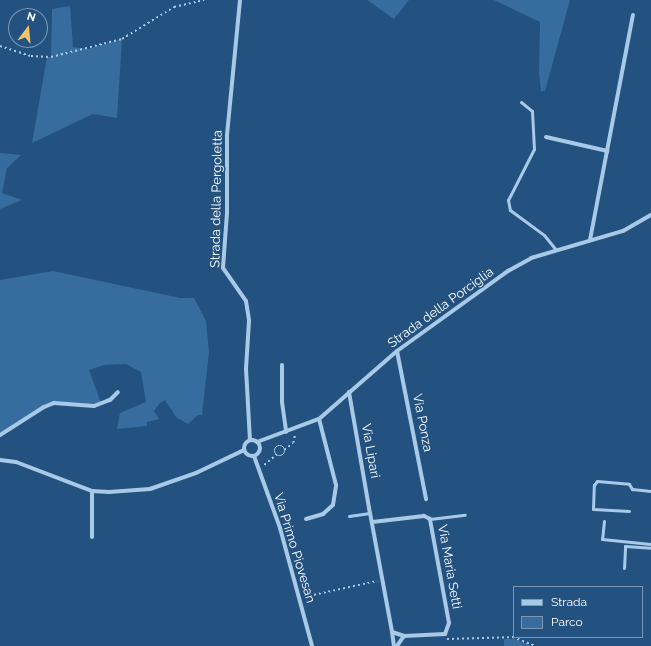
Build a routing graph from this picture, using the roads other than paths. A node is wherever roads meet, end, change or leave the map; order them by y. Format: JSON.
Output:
{"nodes":[{"id":1,"x":240,"y":0,"type":"edge"},
{"id":2,"x":633,"y":14,"type":"dead end"},
{"id":3,"x":521,"y":102,"type":"dead end"},
{"id":4,"x":546,"y":137,"type":"dead end"},
{"id":5,"x":607,"y":151,"type":"junction"},
{"id":6,"x":651,"y":215,"type":"edge"},
{"id":7,"x":590,"y":240,"type":"junction"},
{"id":8,"x":556,"y":250,"type":"junction"},
{"id":9,"x":397,"y":351,"type":"junction"},
{"id":10,"x":282,"y":365,"type":"dead end"},
{"id":11,"x":118,"y":392,"type":"dead end"},
{"id":12,"x":350,"y":392,"type":"junction"},
{"id":13,"x":319,"y":419,"type":"junction"},
{"id":14,"x":286,"y":432,"type":"junction"},
{"id":15,"x":0,"y":435,"type":"edge"},
{"id":16,"x":250,"y":440,"type":"junction"},
{"id":17,"x":257,"y":442,"type":"junction"},
{"id":18,"x":244,"y":450,"type":"junction"},
{"id":19,"x":254,"y":456,"type":"junction"},
{"id":20,"x":0,"y":460,"type":"edge"},
{"id":21,"x":92,"y":491,"type":"junction"},
{"id":22,"x":651,"y":491,"type":"edge"},
{"id":23,"x":426,"y":499,"type":"dead end"},
{"id":24,"x":629,"y":511,"type":"dead end"},
{"id":25,"x":370,"y":513,"type":"junction"},
{"id":26,"x":465,"y":515,"type":"dead end"},
{"id":27,"x":349,"y":516,"type":"dead end"},
{"id":28,"x":306,"y":519,"type":"dead end"},
{"id":29,"x":430,"y":519,"type":"junction"},
{"id":30,"x":604,"y":521,"type":"dead end"},
{"id":31,"x":372,"y":522,"type":"junction"},
{"id":32,"x":92,"y":537,"type":"dead end"},
{"id":33,"x":651,"y":544,"type":"edge"},
{"id":34,"x":651,"y":548,"type":"edge"},
{"id":35,"x":624,"y":568,"type":"dead end"},
{"id":36,"x":392,"y":632,"type":"junction"},
{"id":37,"x":404,"y":636,"type":"junction"},
{"id":38,"x":312,"y":646,"type":"edge"},
{"id":39,"x":396,"y":646,"type":"edge"}],
"edges":[{"from":1,"to":16,"type":"street","name":"Strada della Pergoletta"},
{"from":2,"to":5,"type":"street"},
{"from":3,"to":8,"type":"lane"},
{"from":4,"to":5,"type":"street"},
{"from":5,"to":7,"type":"street"},
{"from":6,"to":7,"type":"street","name":"Strada della Porciglia"},
{"from":7,"to":8,"type":"street","name":"Strada della Porciglia"},
{"from":8,"to":9,"type":"street","name":"Strada della Porciglia"},
{"from":9,"to":12,"type":"street","name":"Strada della Porciglia"},
{"from":9,"to":23,"type":"street","name":"Via Ponza"},
{"from":10,"to":14,"type":"street"},
{"from":11,"to":15,"type":"street"},
{"from":12,"to":13,"type":"street","name":"Strada della Porciglia"},
{"from":12,"to":25,"type":"street","name":"Via Lipari"},
{"from":13,"to":14,"type":"street","name":"Strada della Porciglia"},
{"from":13,"to":28,"type":"street"},
{"from":14,"to":17,"type":"street","name":"Strada della Porciglia"},
{"from":16,"to":17,"type":"street"},
{"from":16,"to":18,"type":"street"},
{"from":17,"to":19,"type":"street"},
{"from":18,"to":19,"type":"street"},
{"from":18,"to":21,"type":"street"},
{"from":19,"to":38,"type":"street","name":"Via Primo Piovesan"},
{"from":20,"to":21,"type":"street"},
{"from":21,"to":32,"type":"street"},
{"from":22,"to":24,"type":"lane"},
{"from":25,"to":27,"type":"lane"},
{"from":25,"to":31,"type":"street"},
{"from":26,"to":29,"type":"lane"},
{"from":29,"to":31,"type":"street","name":"Via Maria Setti"},
{"from":29,"to":37,"type":"street","name":"Via Maria Setti"},
{"from":30,"to":33,"type":"lane"},
{"from":31,"to":36,"type":"street"},
{"from":34,"to":35,"type":"lane"},
{"from":36,"to":37,"type":"street","name":"Via Maria Setti"},
{"from":36,"to":39,"type":"street"},
{"from":37,"to":39,"type":"street"}]}
